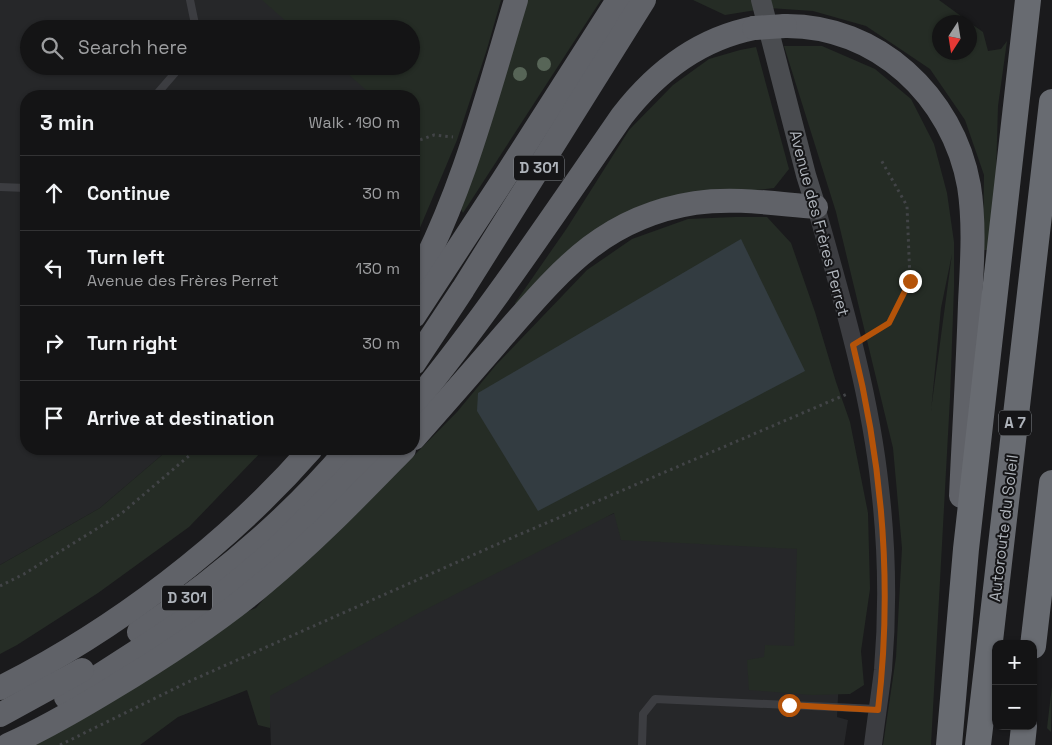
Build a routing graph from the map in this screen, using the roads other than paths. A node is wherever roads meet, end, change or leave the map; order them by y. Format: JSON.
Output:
{"nodes":[{"id":1,"x":190,"y":0,"type":"edge"},
{"id":2,"x":516,"y":0,"type":"edge"},
{"id":3,"x":618,"y":0,"type":"edge"},
{"id":4,"x":644,"y":0,"type":"edge"},
{"id":5,"x":761,"y":0,"type":"edge"},
{"id":6,"x":1028,"y":0,"type":"edge"},
{"id":7,"x":194,"y":20,"type":"edge"},
{"id":8,"x":173,"y":75,"type":"edge"},
{"id":9,"x":160,"y":90,"type":"edge"},
{"id":10,"x":1052,"y":102,"type":"edge"},
{"id":11,"x":0,"y":187,"type":"edge"},
{"id":12,"x":20,"y":188,"type":"edge"},
{"id":13,"x":816,"y":207,"type":"junction"},
{"id":14,"x":420,"y":272,"type":"edge"},
{"id":15,"x":420,"y":307,"type":"edge"},
{"id":16,"x":420,"y":354,"type":"edge"},
{"id":17,"x":420,"y":396,"type":"edge"},
{"id":18,"x":420,"y":431,"type":"edge"},
{"id":19,"x":305,"y":455,"type":"edge"},
{"id":20,"x":343,"y":455,"type":"edge"},
{"id":21,"x":369,"y":455,"type":"edge"},
{"id":22,"x":398,"y":455,"type":"edge"},
{"id":23,"x":1052,"y":483,"type":"edge"},
{"id":24,"x":966,"y":549,"type":"junction"},
{"id":25,"x":1034,"y":640,"type":"edge"},
{"id":26,"x":0,"y":688,"type":"edge"},
{"id":27,"x":878,"y":710,"type":"junction"},
{"id":28,"x":0,"y":715,"type":"edge"},
{"id":29,"x":1024,"y":730,"type":"edge"},
{"id":30,"x":0,"y":731,"type":"edge"},
{"id":31,"x":8,"y":745,"type":"edge"},
{"id":32,"x":642,"y":745,"type":"edge"},
{"id":33,"x":873,"y":745,"type":"edge"},
{"id":34,"x":949,"y":745,"type":"edge"},
{"id":35,"x":978,"y":745,"type":"edge"},
{"id":36,"x":1022,"y":745,"type":"edge"}],
"edges":[{"from":1,"to":7,"type":"lane"},
{"from":2,"to":14,"type":"highway"},
{"from":3,"to":15,"type":"highway","number":"D 301"},
{"from":4,"to":16,"type":"highway","number":"D 301"},
{"from":5,"to":13,"type":"main road","name":"Avenue des Frères Perret"},
{"from":6,"to":24,"type":"highway"},
{"from":8,"to":9,"type":"lane"},
{"from":10,"to":35,"type":"highway","name":"Autoroute du Soleil","number":"A 7"},
{"from":11,"to":12,"type":"lane"},
{"from":13,"to":18,"type":"highway"},
{"from":13,"to":27,"type":"street","name":"Avenue des Frères Perret"},
{"from":17,"to":24,"type":"highway","bridge":true},
{"from":19,"to":26,"type":"highway","number":"D 301"},
{"from":20,"to":28,"type":"highway","number":"D 301"},
{"from":21,"to":30,"type":"highway"},
{"from":22,"to":31,"type":"highway"},
{"from":23,"to":25,"type":"highway"},
{"from":24,"to":34,"type":"highway"},
{"from":27,"to":32,"type":"lane"},
{"from":27,"to":33,"type":"street","name":"Avenue des Frères Perret"},
{"from":29,"to":36,"type":"highway"}]}
